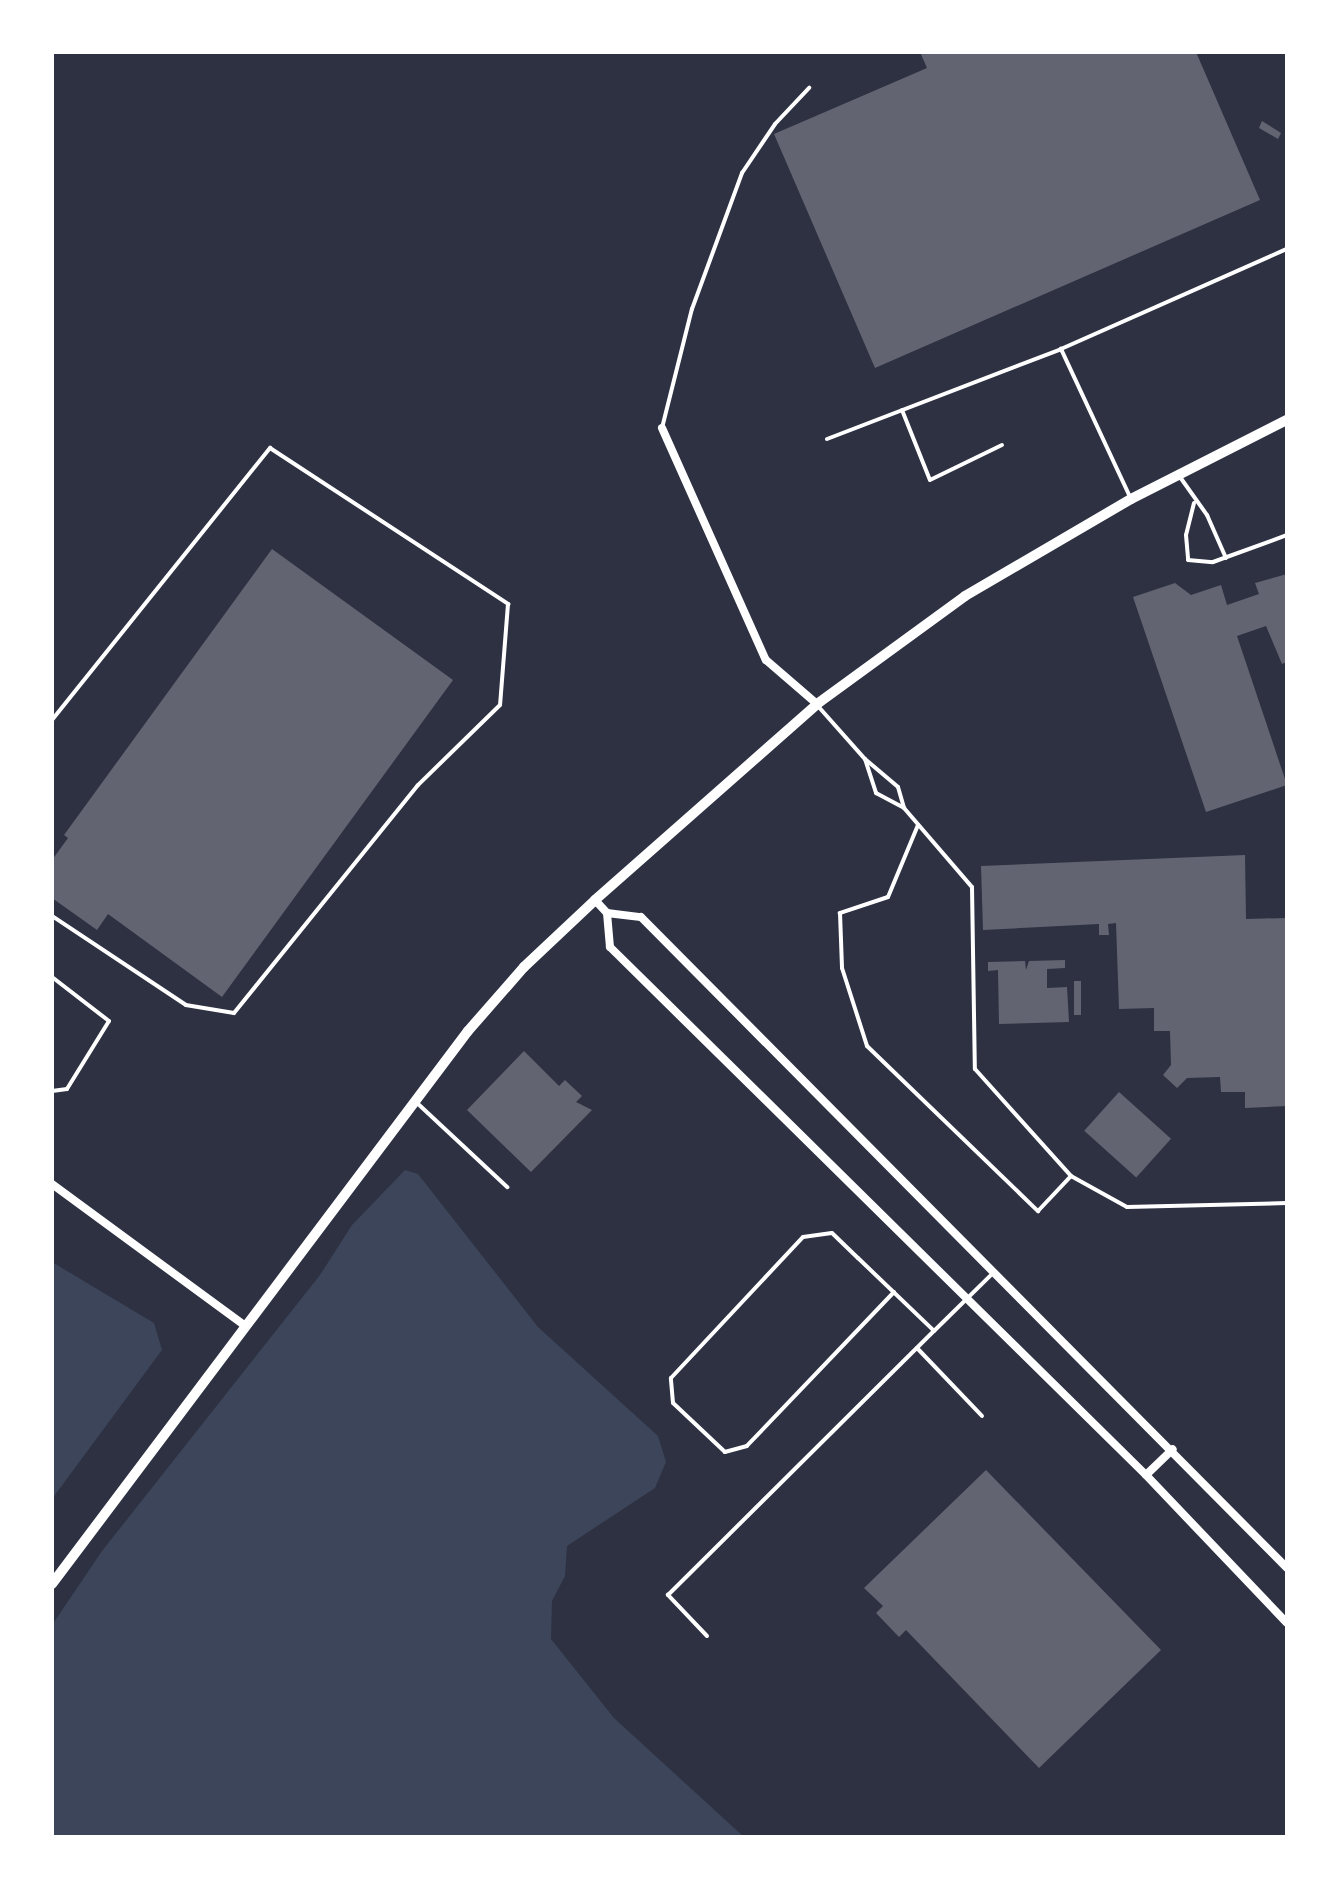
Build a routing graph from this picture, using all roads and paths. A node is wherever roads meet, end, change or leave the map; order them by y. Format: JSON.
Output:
{"nodes":[{"id":1,"x":809,"y":88,"type":"dead end"},
{"id":2,"x":1287,"y":249,"type":"edge"},
{"id":3,"x":1061,"y":349,"type":"junction"},
{"id":4,"x":902,"y":410,"type":"junction"},
{"id":5,"x":1287,"y":420,"type":"edge"},
{"id":6,"x":662,"y":428,"type":"joint"},
{"id":7,"x":827,"y":439,"type":"dead end"},
{"id":8,"x":1002,"y":445,"type":"dead end"},
{"id":9,"x":1179,"y":474,"type":"junction"},
{"id":10,"x":1131,"y":499,"type":"junction"},
{"id":11,"x":1194,"y":503,"type":"junction"},
{"id":12,"x":1287,"y":535,"type":"edge"},
{"id":13,"x":1226,"y":558,"type":"junction"},
{"id":14,"x":817,"y":704,"type":"junction"},
{"id":15,"x":52,"y":720,"type":"edge"},
{"id":16,"x":865,"y":759,"type":"junction"},
{"id":17,"x":904,"y":808,"type":"junction"},
{"id":18,"x":918,"y":825,"type":"junction"},
{"id":19,"x":595,"y":900,"type":"junction"},
{"id":20,"x":607,"y":913,"type":"junction"},
{"id":21,"x":52,"y":916,"type":"edge"},
{"id":22,"x":52,"y":977,"type":"edge"},
{"id":23,"x":52,"y":1091,"type":"edge"},
{"id":24,"x":414,"y":1100,"type":"junction"},
{"id":25,"x":1071,"y":1176,"type":"junction"},
{"id":26,"x":52,"y":1184,"type":"edge"},
{"id":27,"x":507,"y":1187,"type":"dead end"},
{"id":28,"x":1287,"y":1203,"type":"edge"},
{"id":29,"x":996,"y":1270,"type":"junction"},
{"id":30,"x":894,"y":1292,"type":"junction"},
{"id":31,"x":968,"y":1298,"type":"junction"},
{"id":32,"x":245,"y":1326,"type":"junction"},
{"id":33,"x":934,"y":1331,"type":"junction"},
{"id":34,"x":917,"y":1348,"type":"junction"},
{"id":35,"x":982,"y":1416,"type":"dead end"},
{"id":36,"x":1173,"y":1449,"type":"junction"},
{"id":37,"x":1146,"y":1475,"type":"junction"},
{"id":38,"x":1287,"y":1568,"type":"edge"},
{"id":39,"x":52,"y":1584,"type":"edge"},
{"id":40,"x":1287,"y":1623,"type":"edge"},
{"id":41,"x":707,"y":1636,"type":"dead end"}],
"edges":[{"from":1,"to":6,"type":"lane"},
{"from":2,"to":3,"type":"lane"},
{"from":3,"to":4,"type":"lane"},
{"from":3,"to":10,"type":"lane"},
{"from":4,"to":7,"type":"lane"},
{"from":4,"to":8,"type":"lane"},
{"from":5,"to":9,"type":"street"},
{"from":6,"to":14,"type":"street"},
{"from":9,"to":10,"type":"street"},
{"from":9,"to":11,"type":"lane"},
{"from":10,"to":14,"type":"street"},
{"from":11,"to":13,"type":"lane"},
{"from":11,"to":13,"type":"lane"},
{"from":12,"to":13,"type":"lane"},
{"from":14,"to":16,"type":"lane"},
{"from":14,"to":19,"type":"street"},
{"from":15,"to":21,"type":"lane"},
{"from":16,"to":17,"type":"lane"},
{"from":16,"to":17,"type":"lane"},
{"from":17,"to":18,"type":"lane"},
{"from":18,"to":25,"type":"lane"},
{"from":18,"to":25,"type":"lane"},
{"from":19,"to":20,"type":"street"},
{"from":19,"to":24,"type":"street"},
{"from":20,"to":29,"type":"street"},
{"from":20,"to":31,"type":"street"},
{"from":22,"to":23,"type":"lane"},
{"from":24,"to":27,"type":"lane"},
{"from":24,"to":32,"type":"street"},
{"from":25,"to":28,"type":"lane"},
{"from":26,"to":32,"type":"street"},
{"from":29,"to":31,"type":"lane"},
{"from":29,"to":36,"type":"street"},
{"from":30,"to":30,"type":"lane"},
{"from":30,"to":33,"type":"lane"},
{"from":31,"to":33,"type":"lane"},
{"from":31,"to":37,"type":"street"},
{"from":32,"to":39,"type":"street"},
{"from":33,"to":34,"type":"lane"},
{"from":34,"to":35,"type":"lane"},
{"from":34,"to":41,"type":"lane"},
{"from":36,"to":37,"type":"street"},
{"from":36,"to":38,"type":"street"},
{"from":37,"to":40,"type":"street"}]}
